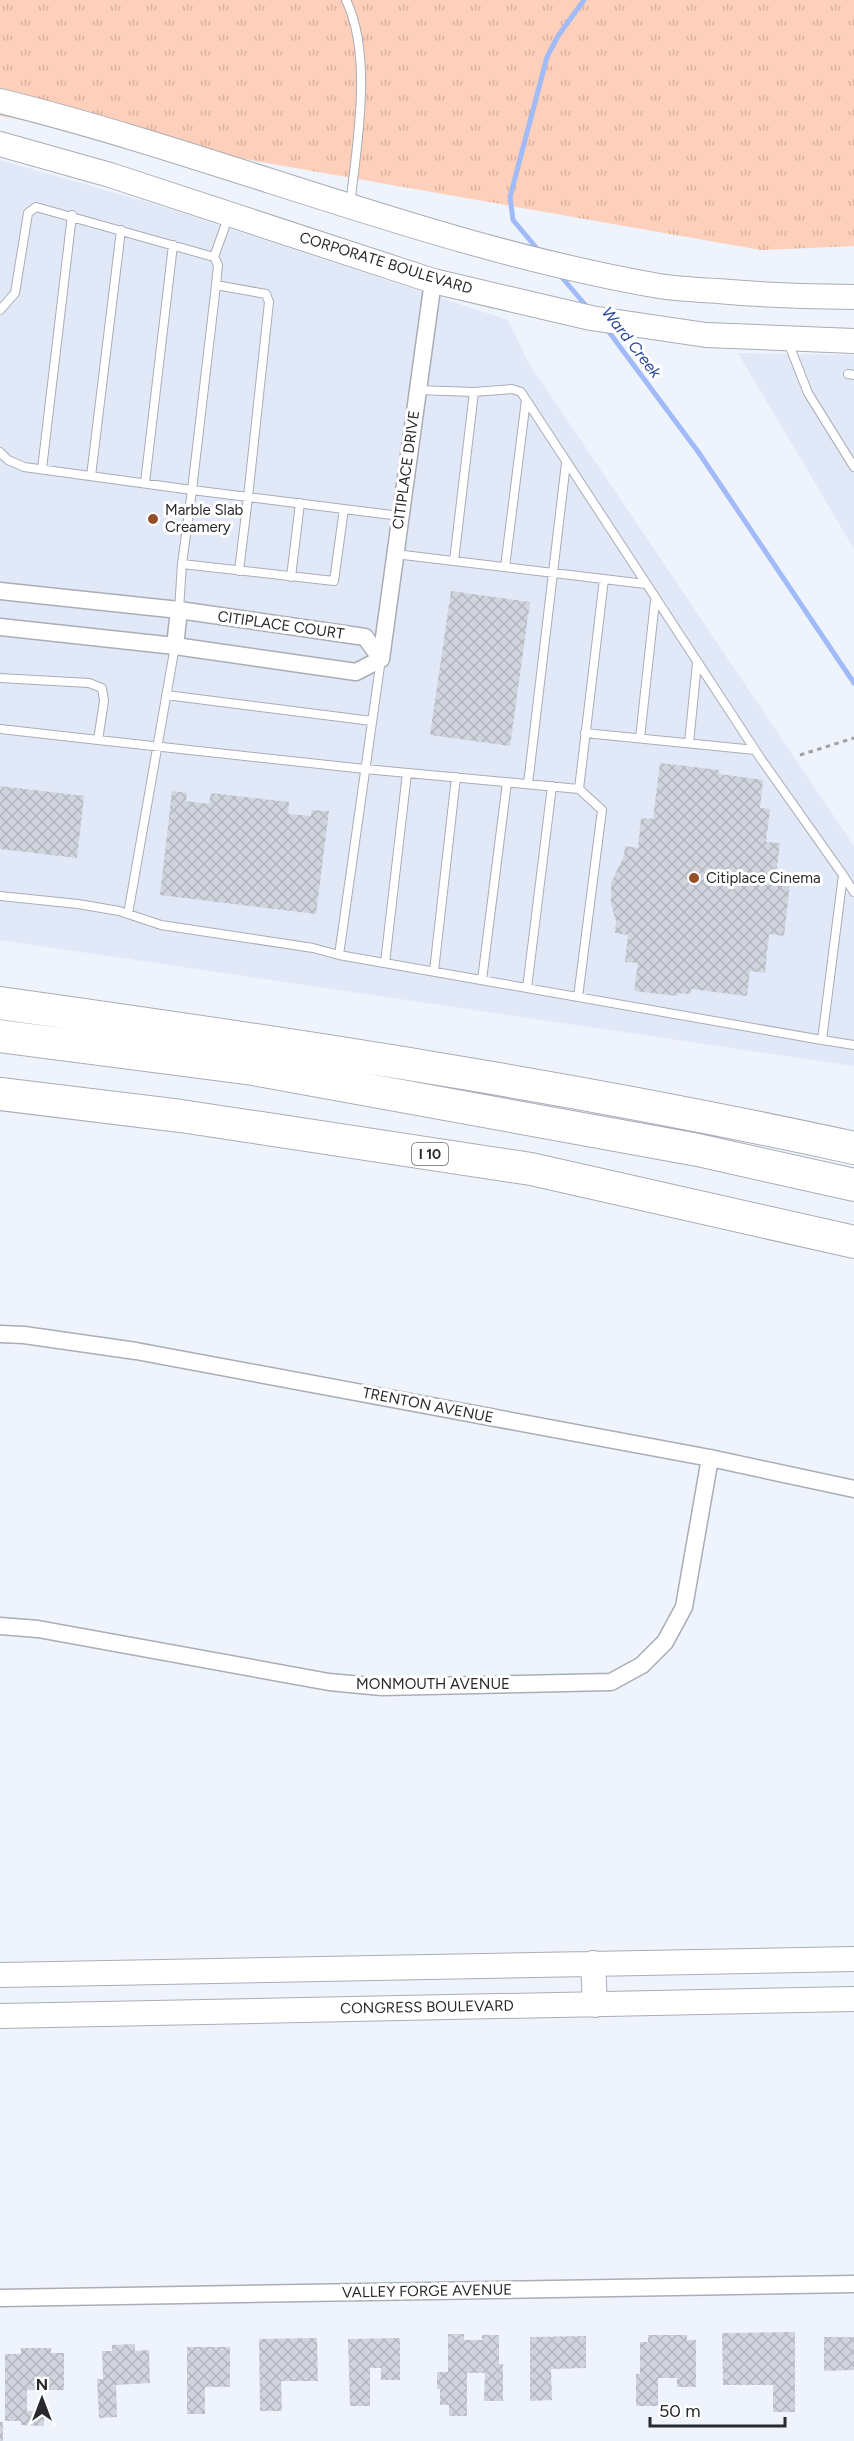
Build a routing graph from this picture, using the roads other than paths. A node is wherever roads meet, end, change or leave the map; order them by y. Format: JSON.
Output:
{"nodes":[{"id":1,"x":346,"y":0,"type":"edge"},
{"id":2,"x":0,"y":100,"type":"edge"},
{"id":3,"x":0,"y":144,"type":"edge"},
{"id":4,"x":350,"y":206,"type":"junction"},
{"id":5,"x":229,"y":214,"type":"junction"},
{"id":6,"x":72,"y":215,"type":"junction"},
{"id":7,"x":121,"y":230,"type":"junction"},
{"id":8,"x":173,"y":245,"type":"junction"},
{"id":9,"x":214,"y":257,"type":"junction"},
{"id":10,"x":433,"y":281,"type":"junction"},
{"id":11,"x":216,"y":285,"type":"junction"},
{"id":12,"x":854,"y":297,"type":"edge"},
{"id":13,"x":0,"y":310,"type":"edge"},
{"id":14,"x":787,"y":339,"type":"junction"},
{"id":15,"x":854,"y":341,"type":"edge"},
{"id":16,"x":417,"y":390,"type":"junction"},
{"id":17,"x":474,"y":392,"type":"junction"},
{"id":18,"x":526,"y":400,"type":"junction"},
{"id":19,"x":0,"y":452,"type":"edge"},
{"id":20,"x":566,"y":463,"type":"junction"},
{"id":21,"x":854,"y":467,"type":"edge"},
{"id":22,"x":42,"y":469,"type":"junction"},
{"id":23,"x":91,"y":476,"type":"junction"},
{"id":24,"x":145,"y":483,"type":"junction"},
{"id":25,"x":192,"y":490,"type":"junction"},
{"id":26,"x":248,"y":497,"type":"junction"},
{"id":27,"x":300,"y":503,"type":"junction"},
{"id":28,"x":344,"y":509,"type":"junction"},
{"id":29,"x":400,"y":516,"type":"junction"},
{"id":30,"x":395,"y":554,"type":"junction"},
{"id":31,"x":454,"y":561,"type":"junction"},
{"id":32,"x":182,"y":564,"type":"junction"},
{"id":33,"x":505,"y":567,"type":"junction"},
{"id":34,"x":239,"y":571,"type":"junction"},
{"id":35,"x":553,"y":573,"type":"junction"},
{"id":36,"x":291,"y":577,"type":"junction"},
{"id":37,"x":604,"y":579,"type":"junction"},
{"id":38,"x":645,"y":584,"type":"junction"},
{"id":39,"x":0,"y":591,"type":"edge"},
{"id":40,"x":656,"y":601,"type":"junction"},
{"id":41,"x":179,"y":610,"type":"junction"},
{"id":42,"x":0,"y":627,"type":"edge"},
{"id":43,"x":175,"y":646,"type":"junction"},
{"id":44,"x":381,"y":659,"type":"junction"},
{"id":45,"x":697,"y":662,"type":"junction"},
{"id":46,"x":0,"y":678,"type":"edge"},
{"id":47,"x":166,"y":695,"type":"junction"},
{"id":48,"x":372,"y":721,"type":"junction"},
{"id":49,"x":0,"y":729,"type":"edge"},
{"id":50,"x":585,"y":733,"type":"junction"},
{"id":51,"x":640,"y":738,"type":"junction"},
{"id":52,"x":98,"y":740,"type":"junction"},
{"id":53,"x":689,"y":743,"type":"junction"},
{"id":54,"x":157,"y":747,"type":"junction"},
{"id":55,"x":755,"y":750,"type":"junction"},
{"id":56,"x":365,"y":769,"type":"junction"},
{"id":57,"x":407,"y":773,"type":"junction"},
{"id":58,"x":456,"y":777,"type":"junction"},
{"id":59,"x":507,"y":782,"type":"junction"},
{"id":60,"x":528,"y":784,"type":"junction"},
{"id":61,"x":552,"y":786,"type":"junction"},
{"id":62,"x":579,"y":789,"type":"junction"},
{"id":63,"x":843,"y":875,"type":"junction"},
{"id":64,"x":854,"y":892,"type":"edge"},
{"id":65,"x":0,"y":896,"type":"edge"},
{"id":66,"x":128,"y":914,"type":"junction"},
{"id":67,"x":339,"y":955,"type":"junction"},
{"id":68,"x":385,"y":963,"type":"junction"},
{"id":69,"x":434,"y":972,"type":"junction"},
{"id":70,"x":482,"y":980,"type":"junction"},
{"id":71,"x":527,"y":988,"type":"junction"},
{"id":72,"x":578,"y":997,"type":"junction"},
{"id":73,"x":0,"y":1003,"type":"edge"},
{"id":74,"x":0,"y":1036,"type":"edge"},
{"id":75,"x":822,"y":1040,"type":"junction"},
{"id":76,"x":854,"y":1046,"type":"edge"},
{"id":77,"x":0,"y":1094,"type":"edge"},
{"id":78,"x":854,"y":1148,"type":"edge"},
{"id":79,"x":854,"y":1185,"type":"edge"},
{"id":80,"x":854,"y":1242,"type":"edge"},
{"id":81,"x":0,"y":1335,"type":"edge"},
{"id":82,"x":710,"y":1458,"type":"junction"},
{"id":83,"x":854,"y":1489,"type":"edge"},
{"id":84,"x":0,"y":1626,"type":"edge"},
{"id":85,"x":854,"y":1959,"type":"edge"},
{"id":86,"x":593,"y":1963,"type":"junction"},
{"id":87,"x":255,"y":1970,"type":"junction"},
{"id":88,"x":0,"y":1975,"type":"edge"},
{"id":89,"x":854,"y":1998,"type":"edge"},
{"id":90,"x":595,"y":2004,"type":"junction"},
{"id":91,"x":256,"y":2010,"type":"junction"},
{"id":92,"x":0,"y":2016,"type":"edge"},
{"id":93,"x":854,"y":2284,"type":"edge"},
{"id":94,"x":0,"y":2298,"type":"edge"}],
"edges":[{"from":1,"to":4,"type":"lane"},
{"from":2,"to":4,"type":"street"},
{"from":3,"to":5,"type":"street","name":"CORPORATE BOULEVARD"},
{"from":4,"to":12,"type":"street"},
{"from":5,"to":9,"type":"lane"},
{"from":5,"to":10,"type":"street","name":"CORPORATE BOULEVARD"},
{"from":6,"to":7,"type":"lane"},
{"from":6,"to":13,"type":"lane"},
{"from":6,"to":22,"type":"lane"},
{"from":7,"to":8,"type":"lane"},
{"from":7,"to":23,"type":"lane"},
{"from":8,"to":9,"type":"lane"},
{"from":8,"to":24,"type":"lane"},
{"from":9,"to":11,"type":"lane"},
{"from":10,"to":14,"type":"street","name":"CORPORATE BOULEVARD"},
{"from":10,"to":16,"type":"street","name":"CITIPLACE DRIVE"},
{"from":11,"to":25,"type":"lane"},
{"from":11,"to":26,"type":"lane"},
{"from":14,"to":15,"type":"street","name":"CORPORATE BOULEVARD"},
{"from":14,"to":21,"type":"lane"},
{"from":16,"to":17,"type":"lane"},
{"from":16,"to":29,"type":"street","name":"CITIPLACE DRIVE"},
{"from":17,"to":18,"type":"lane"},
{"from":17,"to":31,"type":"lane"},
{"from":18,"to":20,"type":"lane"},
{"from":18,"to":33,"type":"lane"},
{"from":19,"to":22,"type":"lane"},
{"from":20,"to":35,"type":"lane"},
{"from":20,"to":38,"type":"lane"},
{"from":22,"to":23,"type":"lane"},
{"from":23,"to":24,"type":"lane"},
{"from":24,"to":25,"type":"lane"},
{"from":25,"to":26,"type":"lane"},
{"from":25,"to":32,"type":"lane"},
{"from":26,"to":27,"type":"lane"},
{"from":26,"to":34,"type":"lane"},
{"from":27,"to":28,"type":"lane"},
{"from":27,"to":36,"type":"lane"},
{"from":28,"to":29,"type":"lane"},
{"from":28,"to":36,"type":"lane"},
{"from":29,"to":30,"type":"street","name":"CITIPLACE DRIVE"},
{"from":30,"to":31,"type":"lane"},
{"from":30,"to":44,"type":"street","name":"CITIPLACE DRIVE"},
{"from":31,"to":33,"type":"lane"},
{"from":32,"to":34,"type":"lane"},
{"from":32,"to":41,"type":"lane"},
{"from":33,"to":35,"type":"lane"},
{"from":34,"to":36,"type":"lane"},
{"from":35,"to":37,"type":"lane"},
{"from":35,"to":60,"type":"lane"},
{"from":37,"to":38,"type":"lane"},
{"from":37,"to":50,"type":"lane"},
{"from":38,"to":40,"type":"lane"},
{"from":39,"to":41,"type":"street","name":"CITIPLACE COURT"},
{"from":40,"to":45,"type":"lane"},
{"from":40,"to":51,"type":"lane"},
{"from":41,"to":43,"type":"street"},
{"from":41,"to":44,"type":"street","name":"CITIPLACE COURT"},
{"from":42,"to":43,"type":"street"},
{"from":43,"to":44,"type":"street"},
{"from":43,"to":47,"type":"lane"},
{"from":44,"to":48,"type":"lane"},
{"from":45,"to":53,"type":"lane"},
{"from":45,"to":55,"type":"lane"},
{"from":46,"to":52,"type":"lane"},
{"from":47,"to":48,"type":"lane"},
{"from":47,"to":54,"type":"lane"},
{"from":48,"to":56,"type":"lane"},
{"from":49,"to":52,"type":"lane"},
{"from":50,"to":51,"type":"lane"},
{"from":50,"to":62,"type":"lane"},
{"from":51,"to":53,"type":"lane"},
{"from":52,"to":54,"type":"lane"},
{"from":53,"to":55,"type":"lane"},
{"from":54,"to":56,"type":"lane"},
{"from":54,"to":66,"type":"lane"},
{"from":55,"to":63,"type":"lane"},
{"from":56,"to":57,"type":"lane"},
{"from":56,"to":67,"type":"lane"},
{"from":57,"to":58,"type":"lane"},
{"from":57,"to":68,"type":"lane"},
{"from":58,"to":59,"type":"lane"},
{"from":58,"to":69,"type":"lane"},
{"from":59,"to":60,"type":"lane"},
{"from":59,"to":70,"type":"lane"},
{"from":60,"to":61,"type":"lane"},
{"from":61,"to":62,"type":"lane"},
{"from":61,"to":71,"type":"lane"},
{"from":62,"to":72,"type":"lane"},
{"from":63,"to":64,"type":"lane"},
{"from":63,"to":75,"type":"lane"},
{"from":65,"to":66,"type":"lane"},
{"from":66,"to":67,"type":"lane"},
{"from":67,"to":68,"type":"lane"},
{"from":68,"to":69,"type":"lane"},
{"from":69,"to":70,"type":"lane"},
{"from":70,"to":71,"type":"lane"},
{"from":71,"to":72,"type":"lane"},
{"from":72,"to":75,"type":"lane"},
{"from":73,"to":78,"type":"highway"},
{"from":74,"to":79,"type":"highway"},
{"from":75,"to":76,"type":"lane"},
{"from":77,"to":80,"type":"highway","number":"I 10"},
{"from":81,"to":82,"type":"street","name":"TRENTON AVENUE"},
{"from":82,"to":83,"type":"street","name":"TRENTON AVENUE"},
{"from":82,"to":84,"type":"street","name":"MONMOUTH AVENUE"},
{"from":85,"to":86,"type":"street"},
{"from":86,"to":87,"type":"street"},
{"from":86,"to":90,"type":"street"},
{"from":87,"to":88,"type":"street"},
{"from":87,"to":91,"type":"street"},
{"from":89,"to":90,"type":"street","name":"CONGRESS BOULEVARD"},
{"from":90,"to":91,"type":"street","name":"CONGRESS BOULEVARD"},
{"from":91,"to":92,"type":"street","name":"CONGRESS BOULEVARD"},
{"from":93,"to":94,"type":"street","name":"VALLEY FORGE AVENUE"}]}
